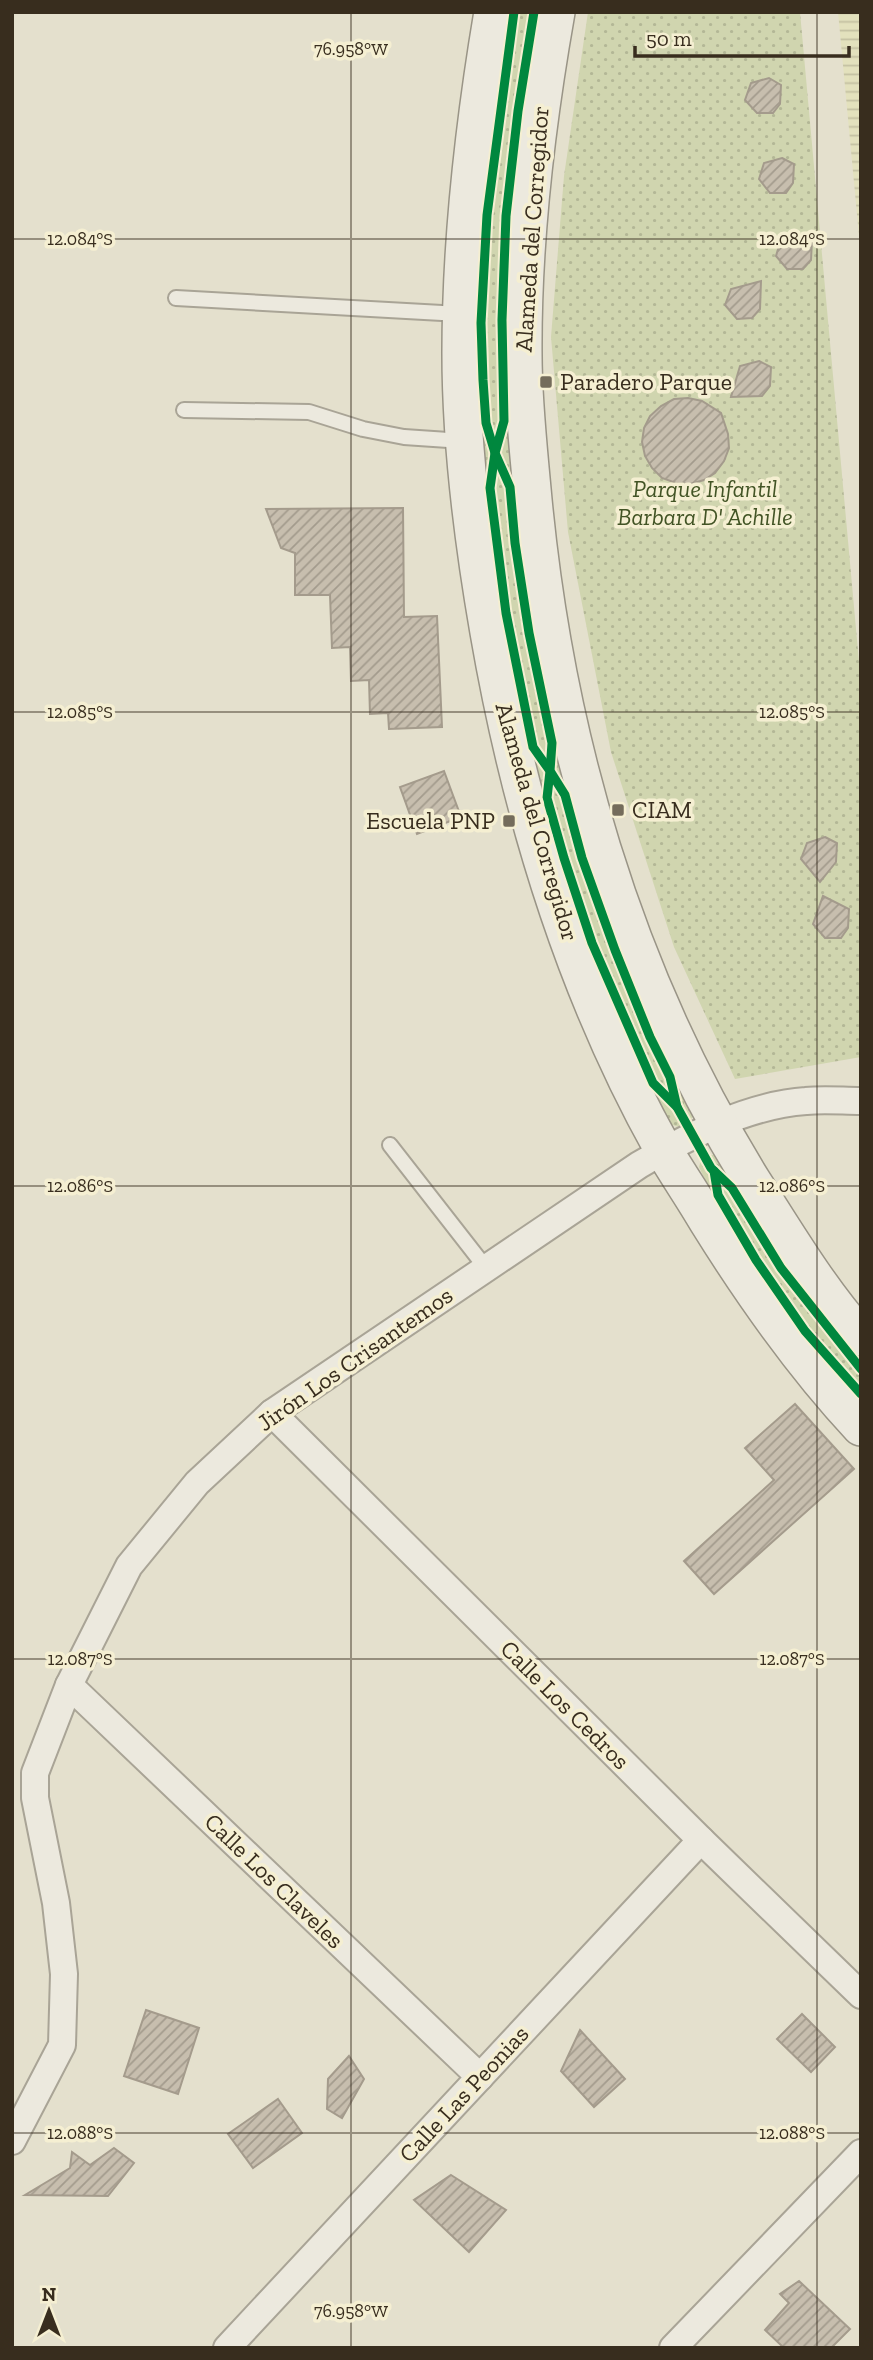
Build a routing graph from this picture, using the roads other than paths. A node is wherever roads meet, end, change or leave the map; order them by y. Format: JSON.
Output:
{"nodes":[{"id":1,"x":493,"y":12,"type":"edge"},
{"id":2,"x":556,"y":12,"type":"edge"},
{"id":3,"x":176,"y":298,"type":"dead end"},
{"id":4,"x":462,"y":314,"type":"junction"},
{"id":5,"x":184,"y":410,"type":"dead end"},
{"id":6,"x":464,"y":441,"type":"junction"},
{"id":7,"x":861,"y":1101,"type":"edge"},
{"id":8,"x":719,"y":1125,"type":"junction"},
{"id":9,"x":390,"y":1145,"type":"dead end"},
{"id":10,"x":664,"y":1150,"type":"junction"},
{"id":11,"x":486,"y":1268,"type":"junction"},
{"id":12,"x":861,"y":1337,"type":"edge"},
{"id":13,"x":272,"y":1413,"type":"junction"},
{"id":14,"x":861,"y":1427,"type":"edge"},
{"id":15,"x":69,"y":1685,"type":"junction"},
{"id":16,"x":701,"y":1840,"type":"junction"},
{"id":17,"x":861,"y":1995,"type":"edge"},
{"id":18,"x":480,"y":2077,"type":"junction"},
{"id":19,"x":12,"y":2141,"type":"edge"},
{"id":20,"x":861,"y":2153,"type":"edge"},
{"id":21,"x":227,"y":2348,"type":"edge"},
{"id":22,"x":673,"y":2348,"type":"edge"}],
"edges":[{"from":1,"to":4,"type":"main road","name":"Alameda del Corregidor"},
{"from":2,"to":8,"type":"main road","name":"Alameda del Corregidor"},
{"from":3,"to":4,"type":"lane"},
{"from":4,"to":6,"type":"main road","name":"Alameda del Corregidor"},
{"from":5,"to":6,"type":"lane"},
{"from":6,"to":10,"type":"main road","name":"Alameda del Corregidor"},
{"from":7,"to":8,"type":"street","name":"Jirón Los Crisantemos"},
{"from":8,"to":10,"type":"street","name":"Jirón Los Crisantemos"},
{"from":8,"to":12,"type":"main road","name":"Alameda del Corregidor"},
{"from":9,"to":11,"type":"lane"},
{"from":10,"to":11,"type":"street","name":"Jirón Los Crisantemos"},
{"from":10,"to":14,"type":"main road","name":"Alameda del Corregidor"},
{"from":11,"to":13,"type":"street","name":"Jirón Los Crisantemos"},
{"from":13,"to":15,"type":"street","name":"Jirón Los Crisantemos"},
{"from":13,"to":16,"type":"street","name":"Calle Los Cedros"},
{"from":15,"to":18,"type":"street","name":"Calle Los Claveles"},
{"from":15,"to":19,"type":"street","name":"Jirón Los Crisantemos"},
{"from":16,"to":17,"type":"street","name":"Calle Los Cedros"},
{"from":16,"to":18,"type":"street","name":"Calle Las Peonias"},
{"from":18,"to":21,"type":"street","name":"Calle Las Peonias"},
{"from":20,"to":22,"type":"street"}]}
